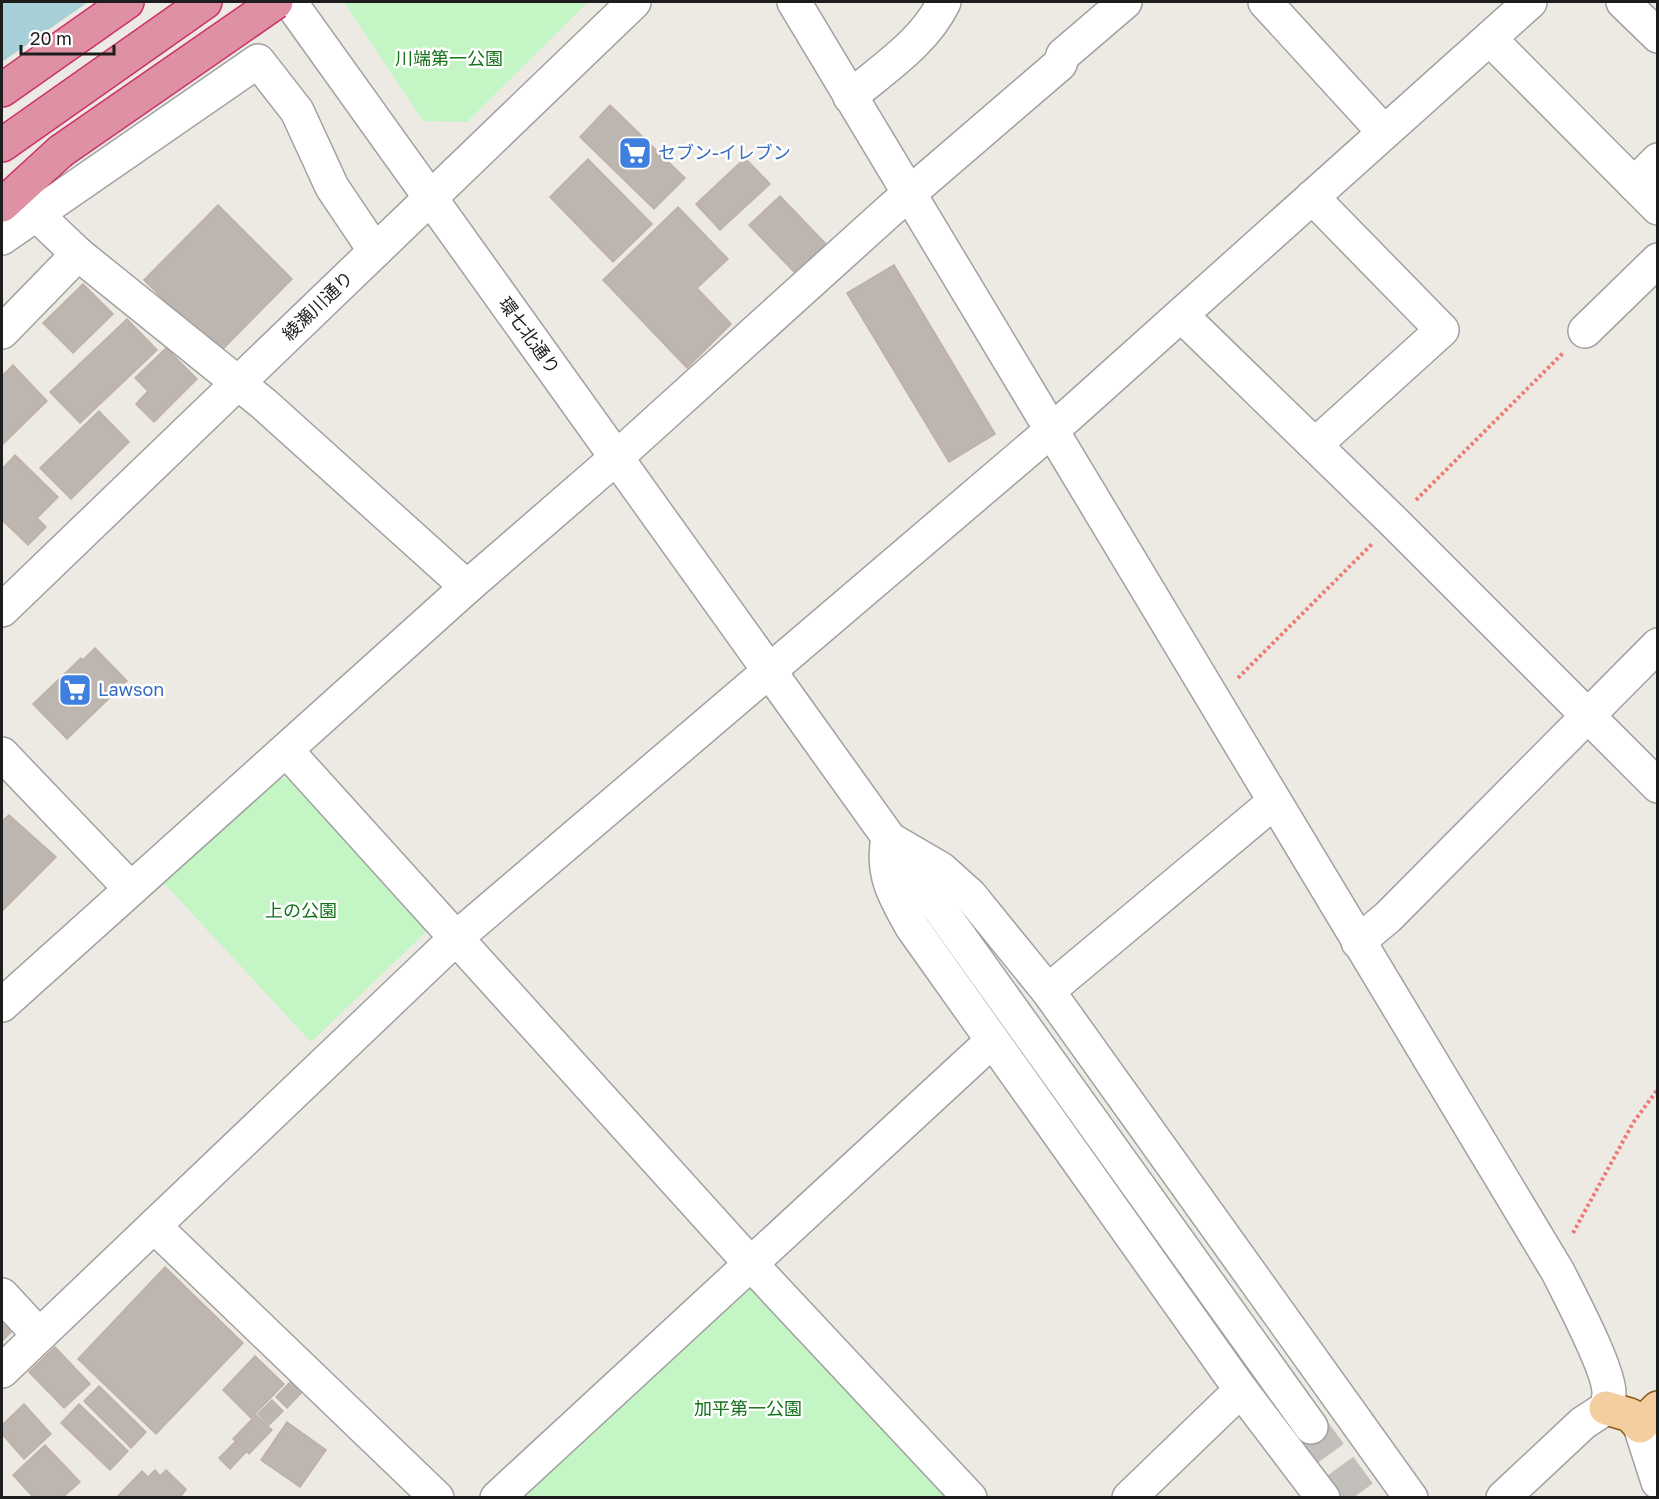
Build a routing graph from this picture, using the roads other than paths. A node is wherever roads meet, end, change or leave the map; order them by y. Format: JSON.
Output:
{"nodes":[{"id":1,"x":127,"y":2,"type":"edge"},
{"id":2,"x":205,"y":2,"type":"edge"},
{"id":3,"x":276,"y":2,"type":"edge"},
{"id":4,"x":290,"y":2,"type":"edge"},
{"id":5,"x":634,"y":2,"type":"edge"},
{"id":6,"x":794,"y":2,"type":"edge"},
{"id":7,"x":944,"y":2,"type":"edge"},
{"id":8,"x":1125,"y":2,"type":"edge"},
{"id":9,"x":1265,"y":2,"type":"edge"},
{"id":10,"x":1530,"y":2,"type":"edge"},
{"id":11,"x":1623,"y":2,"type":"edge"},
{"id":12,"x":1658,"y":36,"type":"edge"},
{"id":13,"x":1490,"y":39,"type":"junction"},
{"id":14,"x":2,"y":90,"type":"edge"},
{"id":15,"x":850,"y":98,"type":"junction"},
{"id":16,"x":1384,"y":132,"type":"junction"},
{"id":17,"x":2,"y":145,"type":"edge"},
{"id":18,"x":61,"y":151,"type":"junction"},
{"id":19,"x":1658,"y":160,"type":"edge"},
{"id":20,"x":1634,"y":184,"type":"junction"},
{"id":21,"x":2,"y":191,"type":"edge"},
{"id":22,"x":908,"y":195,"type":"junction"},
{"id":23,"x":1312,"y":197,"type":"junction"},
{"id":24,"x":430,"y":200,"type":"junction"},
{"id":25,"x":2,"y":205,"type":"edge"},
{"id":26,"x":1658,"y":208,"type":"edge"},
{"id":27,"x":36,"y":214,"type":"junction"},
{"id":28,"x":2,"y":238,"type":"edge"},
{"id":29,"x":375,"y":251,"type":"junction"},
{"id":30,"x":78,"y":254,"type":"junction"},
{"id":31,"x":1658,"y":260,"type":"edge"},
{"id":32,"x":1181,"y":315,"type":"junction"},
{"id":33,"x":1585,"y":331,"type":"dead end"},
{"id":34,"x":2,"y":332,"type":"edge"},
{"id":35,"x":239,"y":383,"type":"junction"},
{"id":36,"x":1050,"y":431,"type":"junction"},
{"id":37,"x":1315,"y":445,"type":"junction"},
{"id":38,"x":617,"y":457,"type":"junction"},
{"id":39,"x":467,"y":587,"type":"junction"},
{"id":40,"x":2,"y":610,"type":"edge"},
{"id":41,"x":1658,"y":645,"type":"edge"},
{"id":42,"x":768,"y":671,"type":"junction"},
{"id":43,"x":1586,"y":716,"type":"junction"},
{"id":44,"x":286,"y":750,"type":"junction"},
{"id":45,"x":2,"y":754,"type":"edge"},
{"id":46,"x":1658,"y":786,"type":"edge"},
{"id":47,"x":1274,"y":802,"type":"junction"},
{"id":48,"x":888,"y":838,"type":"junction"},
{"id":49,"x":131,"y":889,"type":"junction"},
{"id":50,"x":456,"y":938,"type":"junction"},
{"id":51,"x":1358,"y":942,"type":"junction"},
{"id":52,"x":1048,"y":991,"type":"junction"},
{"id":53,"x":2,"y":1005,"type":"edge"},
{"id":54,"x":992,"y":1041,"type":"junction"},
{"id":55,"x":154,"y":1227,"type":"junction"},
{"id":56,"x":750,"y":1263,"type":"junction"},
{"id":57,"x":2,"y":1295,"type":"edge"},
{"id":58,"x":39,"y":1335,"type":"junction"},
{"id":59,"x":2,"y":1371,"type":"edge"},
{"id":60,"x":1241,"y":1390,"type":"junction"},
{"id":61,"x":1606,"y":1408,"type":"junction"},
{"id":62,"x":1649,"y":1417,"type":"edge"},
{"id":63,"x":1311,"y":1427,"type":"tunnel mouth"},
{"id":64,"x":1658,"y":1482,"type":"edge"},
{"id":65,"x":437,"y":1497,"type":"edge"},
{"id":66,"x":497,"y":1497,"type":"edge"},
{"id":67,"x":970,"y":1497,"type":"edge"},
{"id":68,"x":1129,"y":1497,"type":"edge"},
{"id":69,"x":1323,"y":1497,"type":"edge"},
{"id":70,"x":1411,"y":1497,"type":"edge"},
{"id":71,"x":1503,"y":1497,"type":"edge"}],
"edges":[{"from":1,"to":14,"type":"highway"},
{"from":2,"to":17,"type":"highway"},
{"from":3,"to":18,"type":"highway","bridge":true},
{"from":4,"to":24,"type":"street","name":"環七北通り"},
{"from":5,"to":24,"type":"street","name":"綾瀬川通り"},
{"from":6,"to":15,"type":"street"},
{"from":7,"to":15,"type":"street"},
{"from":8,"to":22,"type":"street"},
{"from":9,"to":16,"type":"street"},
{"from":10,"to":13,"type":"street"},
{"from":11,"to":12,"type":"street"},
{"from":13,"to":16,"type":"street"},
{"from":13,"to":20,"type":"street"},
{"from":15,"to":22,"type":"street"},
{"from":16,"to":23,"type":"street"},
{"from":18,"to":21,"type":"highway"},
{"from":18,"to":25,"type":"highway"},
{"from":19,"to":20,"type":"street"},
{"from":20,"to":26,"type":"street"},
{"from":22,"to":36,"type":"street"},
{"from":22,"to":38,"type":"street"},
{"from":23,"to":32,"type":"street"},
{"from":23,"to":37,"type":"street"},
{"from":24,"to":29,"type":"street","name":"綾瀬川通り"},
{"from":24,"to":38,"type":"street","name":"環七北通り"},
{"from":27,"to":28,"type":"street"},
{"from":27,"to":29,"type":"street"},
{"from":27,"to":30,"type":"street"},
{"from":29,"to":35,"type":"street","name":"綾瀬川通り"},
{"from":30,"to":34,"type":"street"},
{"from":30,"to":35,"type":"street"},
{"from":31,"to":33,"type":"street"},
{"from":32,"to":36,"type":"street"},
{"from":32,"to":37,"type":"street"},
{"from":35,"to":39,"type":"street"},
{"from":35,"to":40,"type":"street","name":"綾瀬川通り"},
{"from":36,"to":42,"type":"street"},
{"from":36,"to":47,"type":"street"},
{"from":37,"to":43,"type":"street"},
{"from":38,"to":39,"type":"street"},
{"from":38,"to":42,"type":"street","name":"環七北通り"},
{"from":39,"to":44,"type":"street"},
{"from":41,"to":43,"type":"street"},
{"from":42,"to":48,"type":"street","name":"環七北通り"},
{"from":42,"to":50,"type":"street"},
{"from":43,"to":46,"type":"street"},
{"from":43,"to":51,"type":"street"},
{"from":44,"to":49,"type":"street"},
{"from":44,"to":50,"type":"street"},
{"from":45,"to":49,"type":"street"},
{"from":47,"to":51,"type":"street"},
{"from":47,"to":52,"type":"street"},
{"from":48,"to":52,"type":"street"},
{"from":48,"to":54,"type":"street"},
{"from":48,"to":63,"type":"street","name":"環七北通り"},
{"from":49,"to":53,"type":"street"},
{"from":50,"to":55,"type":"street"},
{"from":50,"to":56,"type":"street"},
{"from":51,"to":61,"type":"street"},
{"from":52,"to":70,"type":"street"},
{"from":54,"to":56,"type":"street"},
{"from":54,"to":60,"type":"street"},
{"from":55,"to":58,"type":"street"},
{"from":55,"to":65,"type":"street"},
{"from":56,"to":66,"type":"street"},
{"from":56,"to":67,"type":"street"},
{"from":57,"to":58,"type":"street"},
{"from":58,"to":59,"type":"street"},
{"from":60,"to":68,"type":"street"},
{"from":60,"to":69,"type":"street"},
{"from":61,"to":62,"type":"main road"},
{"from":61,"to":71,"type":"street"},
{"from":62,"to":64,"type":"street"}]}
